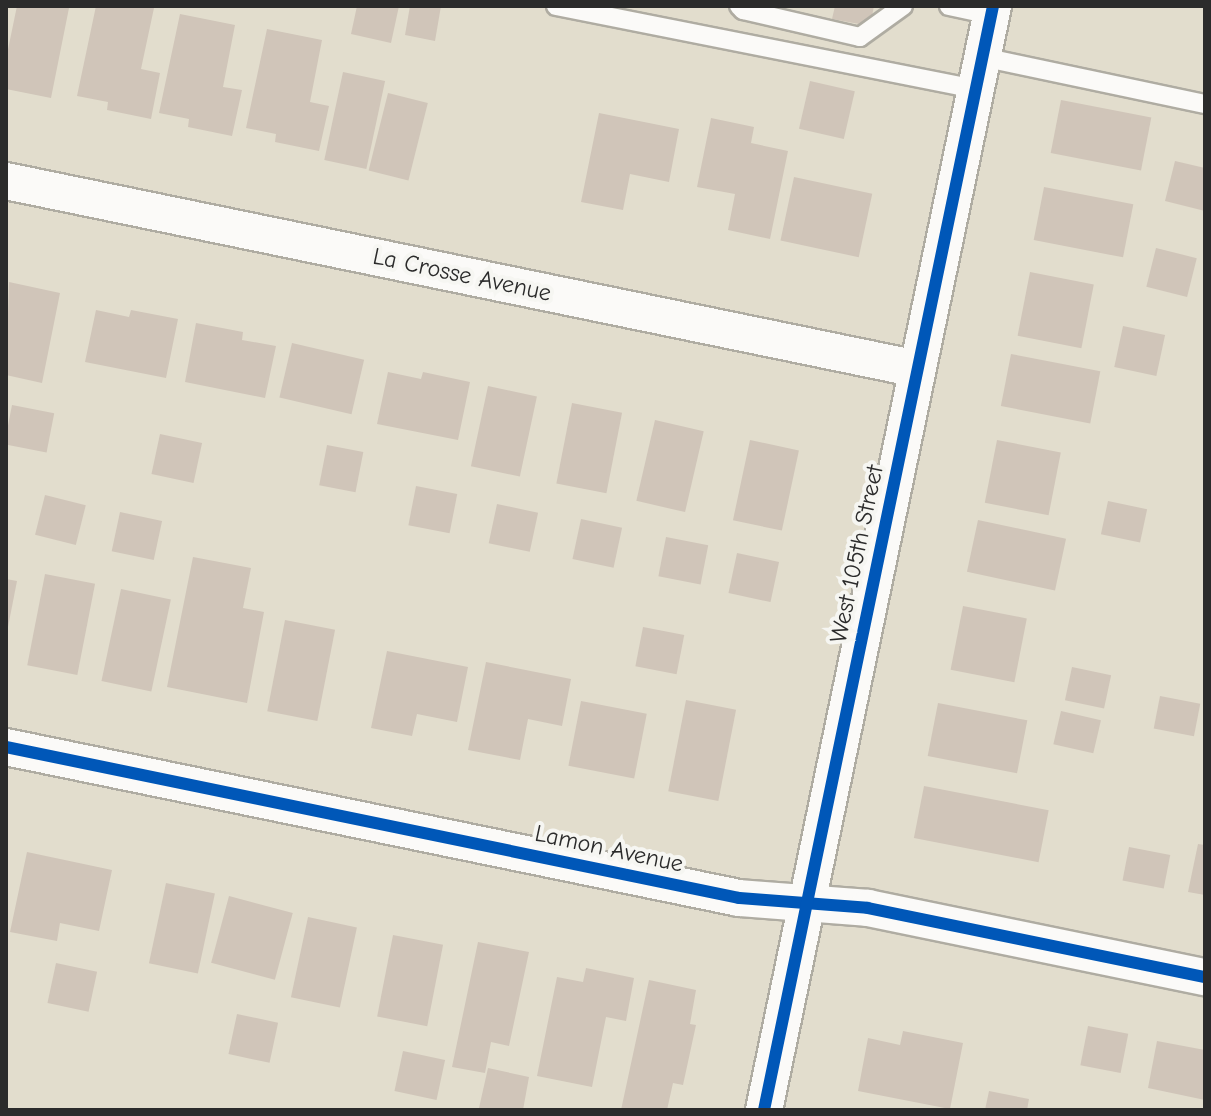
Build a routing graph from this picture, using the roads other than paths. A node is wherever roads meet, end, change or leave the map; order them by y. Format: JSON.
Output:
{"nodes":[{"id":1,"x":556,"y":6,"type":"edge"},
{"id":2,"x":739,"y":6,"type":"edge"},
{"id":3,"x":903,"y":6,"type":"edge"},
{"id":4,"x":949,"y":6,"type":"edge"},
{"id":5,"x":992,"y":10,"type":"edge"},
{"id":6,"x":979,"y":73,"type":"junction"},
{"id":7,"x":1205,"y":104,"type":"edge"},
{"id":8,"x":6,"y":181,"type":"edge"},
{"id":9,"x":918,"y":369,"type":"junction"},
{"id":10,"x":6,"y":747,"type":"edge"},
{"id":11,"x":807,"y":904,"type":"junction"},
{"id":12,"x":1205,"y":977,"type":"edge"},
{"id":13,"x":764,"y":1110,"type":"edge"}],
"edges":[{"from":1,"to":6,"type":"lane"},
{"from":2,"to":3,"type":"lane"},
{"from":4,"to":5,"type":"lane"},
{"from":5,"to":6,"type":"street","name":"West 105th Street"},
{"from":6,"to":7,"type":"lane"},
{"from":6,"to":9,"type":"street","name":"West 105th Street"},
{"from":8,"to":9,"type":"street","name":"La Crosse Avenue"},
{"from":9,"to":11,"type":"street","name":"West 105th Street"},
{"from":10,"to":11,"type":"street","name":"Lamon Avenue"},
{"from":11,"to":12,"type":"street","name":"Lamon Avenue"},
{"from":11,"to":13,"type":"street","name":"West 105th Street"}]}
